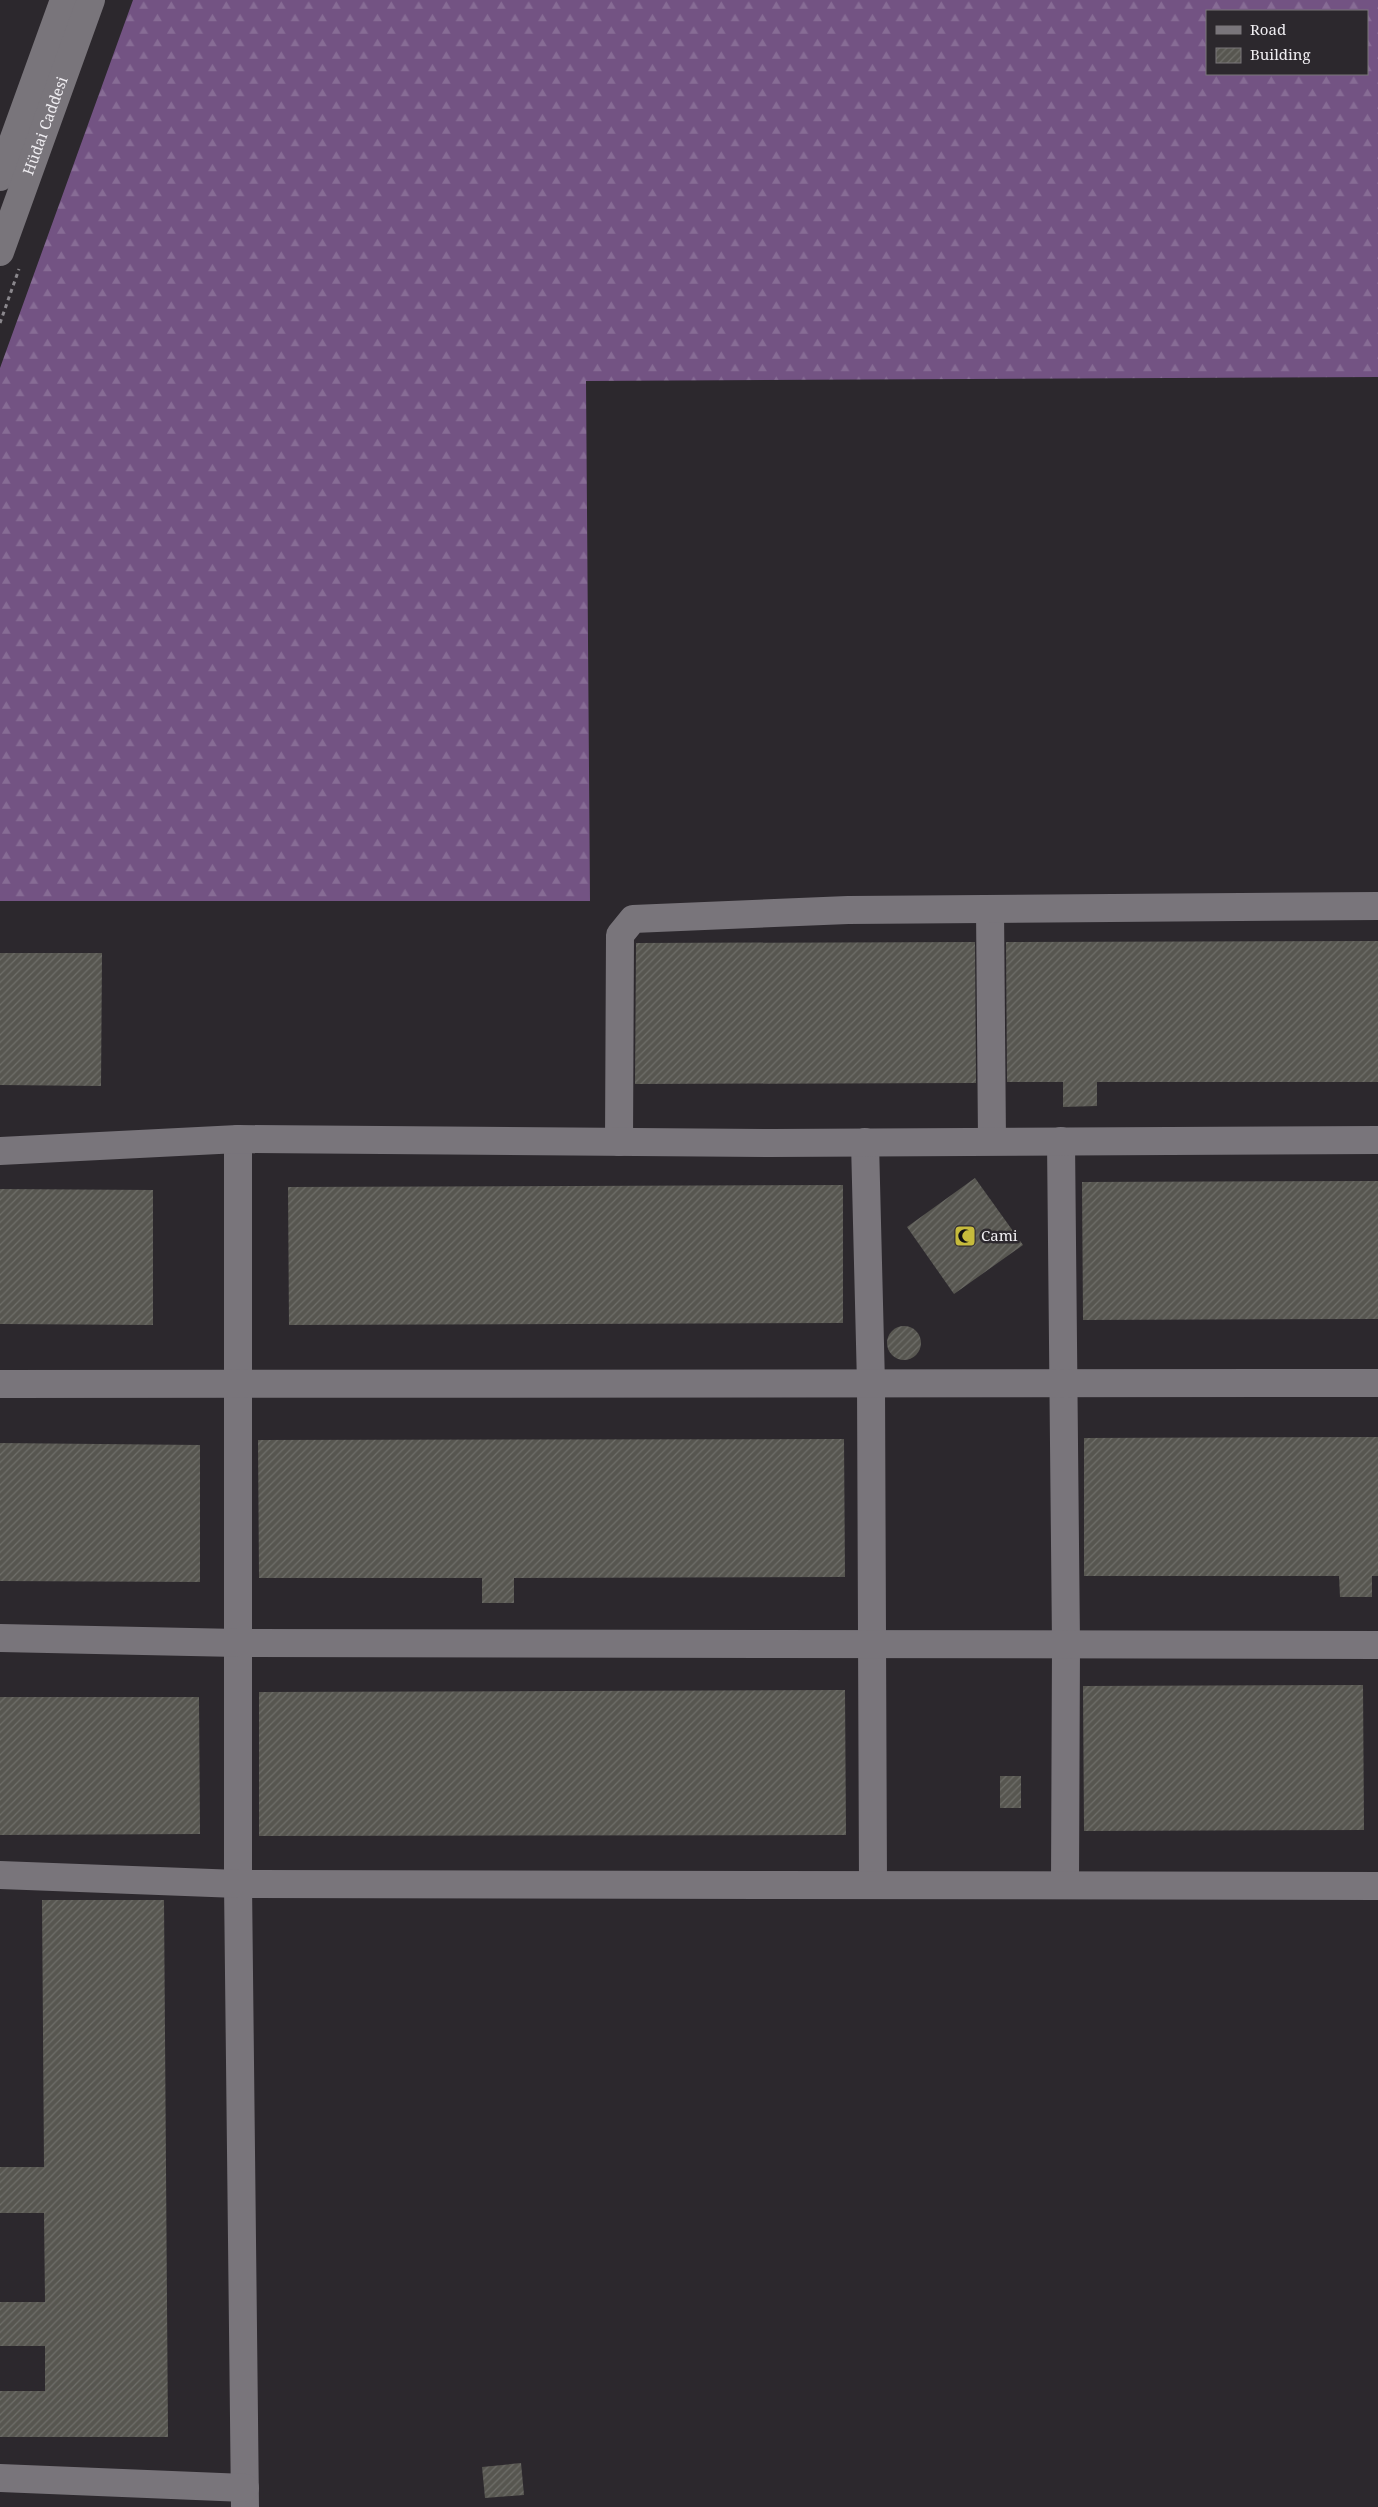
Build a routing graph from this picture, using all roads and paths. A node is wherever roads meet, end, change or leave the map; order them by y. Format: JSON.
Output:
{"nodes":[{"id":1,"x":64,"y":0,"type":"edge"},
{"id":2,"x":90,"y":0,"type":"edge"},
{"id":3,"x":0,"y":177,"type":"edge"},
{"id":4,"x":0,"y":252,"type":"edge"},
{"id":5,"x":1378,"y":906,"type":"edge"},
{"id":6,"x":990,"y":909,"type":"junction"},
{"id":7,"x":238,"y":1139,"type":"junction"},
{"id":8,"x":1378,"y":1140,"type":"edge"},
{"id":9,"x":992,"y":1141,"type":"junction"},
{"id":10,"x":1060,"y":1141,"type":"junction"},
{"id":11,"x":619,"y":1142,"type":"junction"},
{"id":12,"x":864,"y":1142,"type":"junction"},
{"id":13,"x":0,"y":1151,"type":"edge"},
{"id":14,"x":1378,"y":1383,"type":"edge"},
{"id":15,"x":0,"y":1384,"type":"edge"},
{"id":16,"x":238,"y":1384,"type":"junction"},
{"id":17,"x":871,"y":1384,"type":"junction"},
{"id":18,"x":1063,"y":1384,"type":"junction"},
{"id":19,"x":0,"y":1638,"type":"edge"},
{"id":20,"x":238,"y":1644,"type":"junction"},
{"id":21,"x":872,"y":1644,"type":"junction"},
{"id":22,"x":1066,"y":1644,"type":"junction"},
{"id":23,"x":1378,"y":1645,"type":"edge"},
{"id":24,"x":0,"y":1875,"type":"edge"},
{"id":25,"x":238,"y":1884,"type":"junction"},
{"id":26,"x":872,"y":1885,"type":"junction"},
{"id":27,"x":1065,"y":1886,"type":"junction"},
{"id":28,"x":1378,"y":1886,"type":"edge"},
{"id":29,"x":0,"y":2478,"type":"edge"},
{"id":30,"x":245,"y":2497,"type":"edge"}],
"edges":[{"from":1,"to":3,"type":"street","name":"Hüdai Caddesi"},
{"from":2,"to":4,"type":"street","name":"Hüdai Caddesi"},
{"from":5,"to":6,"type":"street"},
{"from":6,"to":9,"type":"street"},
{"from":6,"to":11,"type":"street"},
{"from":7,"to":11,"type":"street"},
{"from":7,"to":13,"type":"street"},
{"from":7,"to":16,"type":"street"},
{"from":8,"to":10,"type":"street"},
{"from":9,"to":10,"type":"street"},
{"from":9,"to":12,"type":"street"},
{"from":10,"to":18,"type":"street"},
{"from":11,"to":12,"type":"street"},
{"from":12,"to":17,"type":"street"},
{"from":14,"to":18,"type":"street"},
{"from":15,"to":16,"type":"street"},
{"from":16,"to":17,"type":"street"},
{"from":16,"to":20,"type":"street"},
{"from":17,"to":18,"type":"street"},
{"from":17,"to":21,"type":"street"},
{"from":18,"to":22,"type":"street"},
{"from":19,"to":20,"type":"street"},
{"from":20,"to":21,"type":"street"},
{"from":20,"to":25,"type":"street"},
{"from":21,"to":22,"type":"street"},
{"from":21,"to":26,"type":"street"},
{"from":22,"to":23,"type":"street"},
{"from":22,"to":27,"type":"street"},
{"from":24,"to":25,"type":"street"},
{"from":25,"to":26,"type":"street"},
{"from":25,"to":30,"type":"street"},
{"from":26,"to":27,"type":"street"},
{"from":27,"to":28,"type":"street"},
{"from":29,"to":30,"type":"street"}]}
